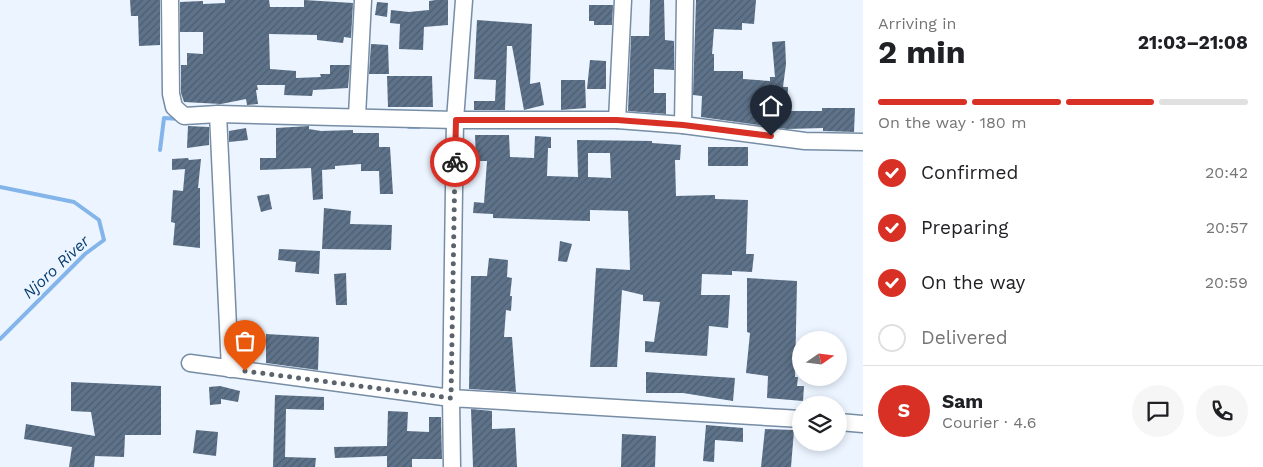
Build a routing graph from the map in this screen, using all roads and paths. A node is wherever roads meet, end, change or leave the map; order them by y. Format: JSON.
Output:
{"nodes":[{"id":1,"x":170,"y":0,"type":"edge"},
{"id":2,"x":363,"y":0,"type":"edge"},
{"id":3,"x":464,"y":0,"type":"edge"},
{"id":4,"x":623,"y":0,"type":"edge"},
{"id":5,"x":685,"y":0,"type":"edge"},
{"id":6,"x":218,"y":114,"type":"junction"},
{"id":7,"x":357,"y":116,"type":"junction"},
{"id":8,"x":456,"y":120,"type":"junction"},
{"id":9,"x":617,"y":120,"type":"junction"},
{"id":10,"x":683,"y":125,"type":"junction"},
{"id":11,"x":863,"y":142,"type":"edge"},
{"id":12,"x":190,"y":363,"type":"dead end"},
{"id":13,"x":230,"y":369,"type":"junction"},
{"id":14,"x":451,"y":398,"type":"junction"},
{"id":15,"x":792,"y":418,"type":"edge"},
{"id":16,"x":847,"y":423,"type":"edge"},
{"id":17,"x":863,"y":424,"type":"edge"},
{"id":18,"x":452,"y":467,"type":"edge"}],
"edges":[{"from":1,"to":6,"type":"street"},
{"from":2,"to":7,"type":"street"},
{"from":3,"to":8,"type":"street"},
{"from":4,"to":9,"type":"street"},
{"from":5,"to":10,"type":"street"},
{"from":6,"to":7,"type":"street"},
{"from":6,"to":13,"type":"street"},
{"from":7,"to":8,"type":"street"},
{"from":8,"to":9,"type":"street"},
{"from":8,"to":14,"type":"street"},
{"from":9,"to":10,"type":"street"},
{"from":10,"to":11,"type":"street"},
{"from":12,"to":13,"type":"street"},
{"from":13,"to":14,"type":"street"},
{"from":14,"to":15,"type":"street"},
{"from":14,"to":18,"type":"street"},
{"from":16,"to":17,"type":"street"}]}
